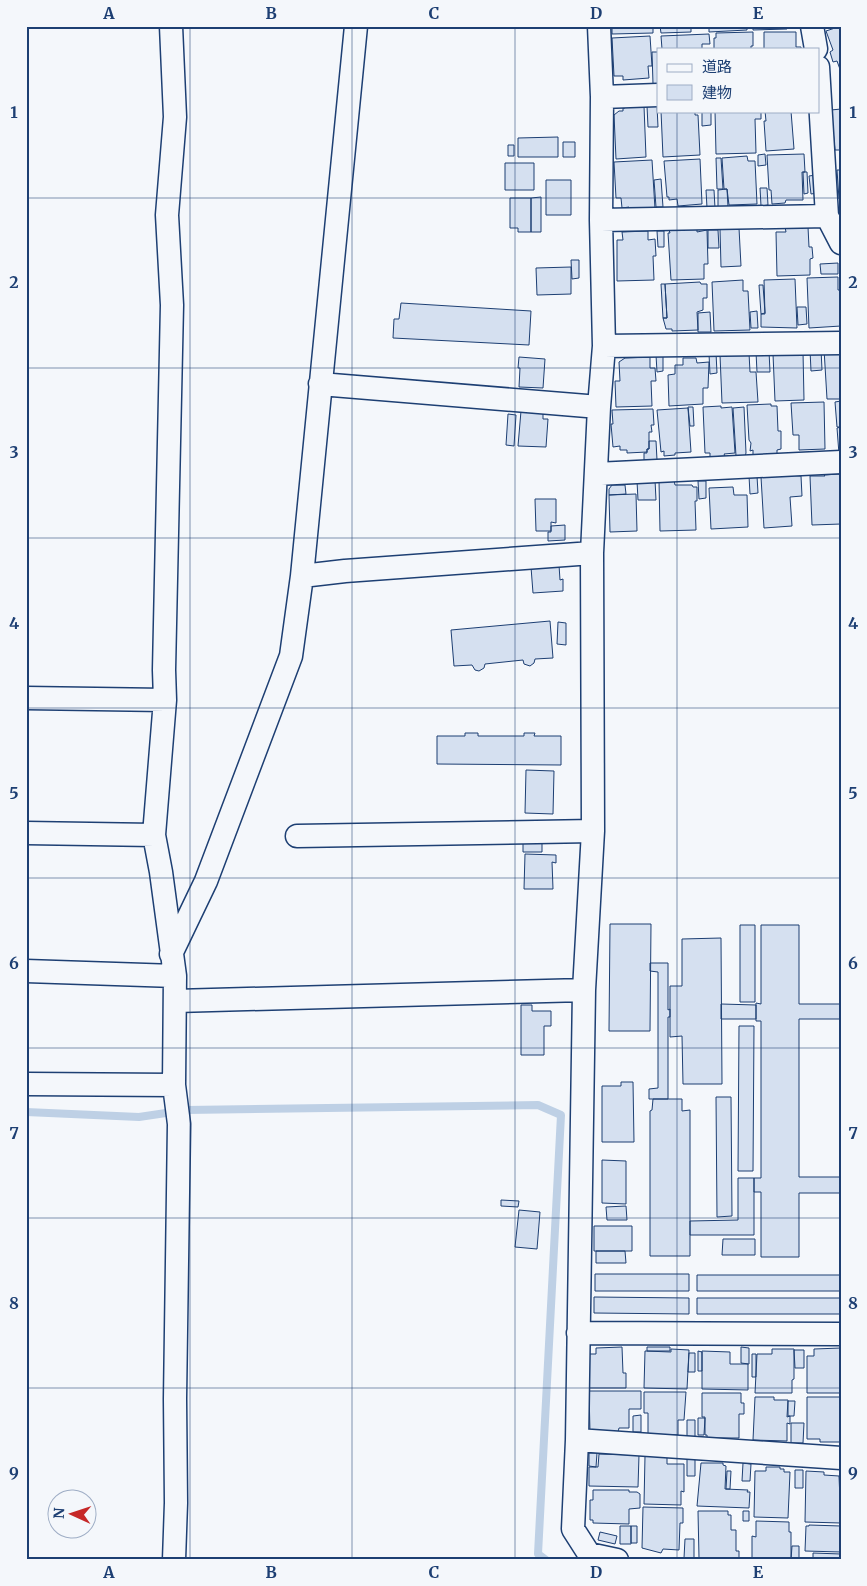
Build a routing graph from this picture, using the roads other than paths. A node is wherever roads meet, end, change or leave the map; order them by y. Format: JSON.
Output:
{"nodes":[{"id":1,"x":171,"y":26,"type":"edge"},
{"id":2,"x":356,"y":26,"type":"edge"},
{"id":3,"x":599,"y":26,"type":"edge"},
{"id":4,"x":812,"y":26,"type":"edge"},
{"id":5,"x":816,"y":48,"type":"edge"},
{"id":6,"x":657,"y":95,"type":"edge"},
{"id":7,"x":602,"y":97,"type":"junction"},
{"id":8,"x":820,"y":98,"type":"edge"},
{"id":9,"x":827,"y":216,"type":"junction"},
{"id":10,"x":601,"y":220,"type":"junction"},
{"id":11,"x":841,"y":243,"type":"edge"},
{"id":12,"x":841,"y":343,"type":"edge"},
{"id":13,"x":604,"y":346,"type":"junction"},
{"id":14,"x":320,"y":384,"type":"junction"},
{"id":15,"x":599,"y":407,"type":"junction"},
{"id":16,"x":841,"y":462,"type":"edge"},
{"id":17,"x":596,"y":474,"type":"junction"},
{"id":18,"x":592,"y":553,"type":"junction"},
{"id":19,"x":302,"y":576,"type":"junction"},
{"id":20,"x":26,"y":698,"type":"edge"},
{"id":21,"x":165,"y":700,"type":"junction"},
{"id":22,"x":593,"y":831,"type":"junction"},
{"id":23,"x":26,"y":832,"type":"edge"},
{"id":24,"x":154,"y":835,"type":"junction"},
{"id":25,"x":297,"y":836,"type":"dead end"},
{"id":26,"x":171,"y":954,"type":"junction"},
{"id":27,"x":26,"y":971,"type":"edge"},
{"id":28,"x":175,"y":976,"type":"junction"},
{"id":29,"x":584,"y":990,"type":"junction"},
{"id":30,"x":176,"y":1002,"type":"junction"},
{"id":31,"x":26,"y":1084,"type":"edge"},
{"id":32,"x":174,"y":1085,"type":"junction"},
{"id":33,"x":578,"y":1333,"type":"junction"},
{"id":34,"x":841,"y":1334,"type":"edge"},
{"id":35,"x":577,"y":1440,"type":"junction"},
{"id":36,"x":841,"y":1458,"type":"edge"},
{"id":37,"x":174,"y":1560,"type":"edge"},
{"id":38,"x":617,"y":1560,"type":"edge"}],
"edges":[{"from":1,"to":21,"type":"street"},
{"from":2,"to":14,"type":"street"},
{"from":3,"to":7,"type":"street"},
{"from":4,"to":5,"type":"street"},
{"from":6,"to":7,"type":"street"},
{"from":7,"to":10,"type":"street"},
{"from":8,"to":9,"type":"street"},
{"from":9,"to":10,"type":"street"},
{"from":9,"to":11,"type":"street"},
{"from":10,"to":13,"type":"street"},
{"from":12,"to":13,"type":"street"},
{"from":13,"to":15,"type":"street"},
{"from":14,"to":15,"type":"street"},
{"from":14,"to":19,"type":"street"},
{"from":15,"to":17,"type":"street"},
{"from":16,"to":17,"type":"street"},
{"from":17,"to":18,"type":"street"},
{"from":18,"to":19,"type":"street"},
{"from":18,"to":22,"type":"street"},
{"from":19,"to":26,"type":"street"},
{"from":20,"to":21,"type":"street"},
{"from":21,"to":24,"type":"street"},
{"from":22,"to":25,"type":"street"},
{"from":22,"to":29,"type":"street"},
{"from":23,"to":24,"type":"street"},
{"from":24,"to":26,"type":"street"},
{"from":26,"to":28,"type":"street"},
{"from":27,"to":28,"type":"street"},
{"from":28,"to":30,"type":"street"},
{"from":29,"to":30,"type":"street"},
{"from":29,"to":33,"type":"street"},
{"from":30,"to":32,"type":"street"},
{"from":31,"to":32,"type":"street"},
{"from":32,"to":37,"type":"street"},
{"from":33,"to":34,"type":"street"},
{"from":33,"to":35,"type":"street"},
{"from":35,"to":36,"type":"street"},
{"from":35,"to":38,"type":"street"}]}
